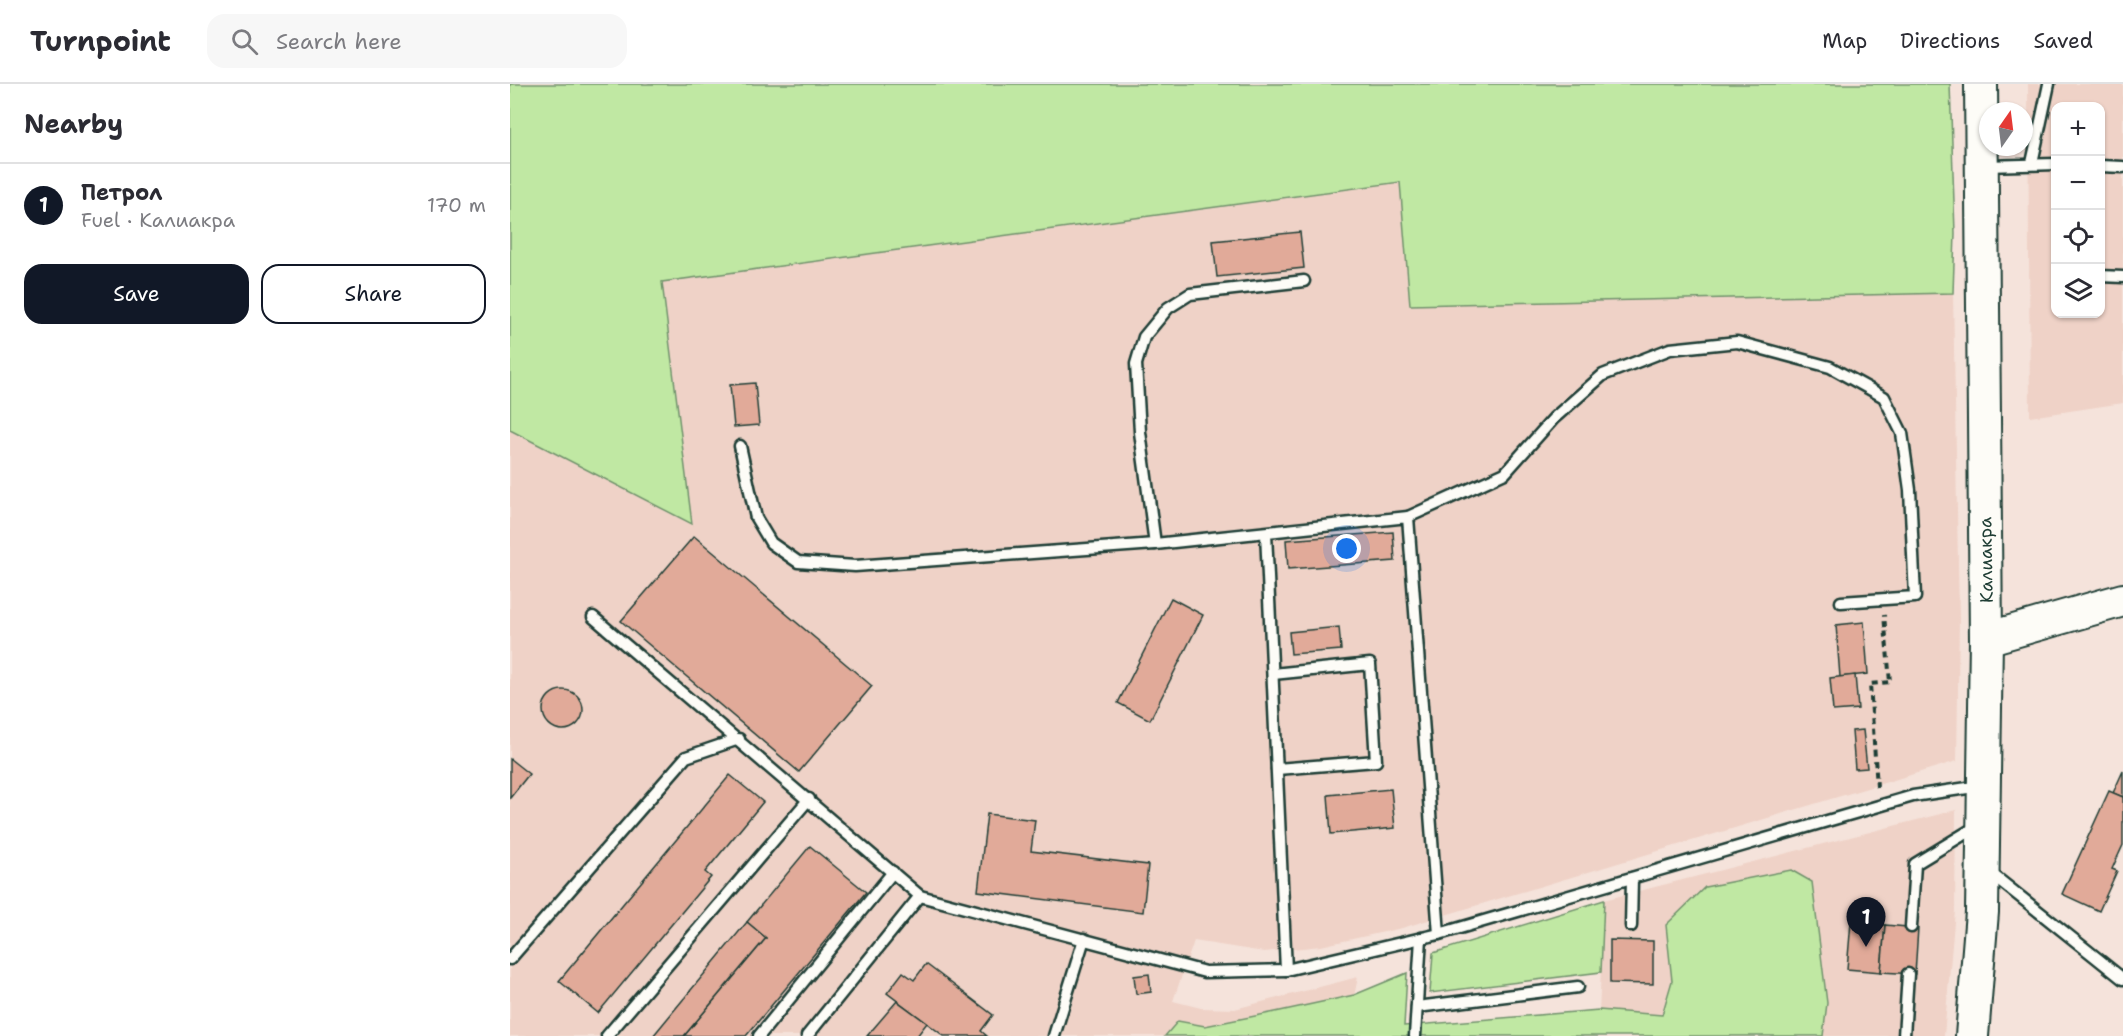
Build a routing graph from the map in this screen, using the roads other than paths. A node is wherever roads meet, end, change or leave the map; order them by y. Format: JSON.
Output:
{"nodes":[{"id":1,"x":1981,"y":84,"type":"edge"},
{"id":2,"x":2049,"y":84,"type":"edge"},
{"id":3,"x":2032,"y":163,"type":"junction"},
{"id":4,"x":2051,"y":164,"type":"edge"},
{"id":5,"x":1982,"y":166,"type":"junction"},
{"id":6,"x":2105,"y":166,"type":"edge"},
{"id":7,"x":2123,"y":167,"type":"edge"},
{"id":8,"x":2105,"y":276,"type":"edge"},
{"id":9,"x":2123,"y":277,"type":"edge"},
{"id":10,"x":1304,"y":281,"type":"dead end"},
{"id":11,"x":740,"y":446,"type":"dead end"},
{"id":12,"x":1408,"y":517,"type":"junction"},
{"id":13,"x":1266,"y":533,"type":"junction"},
{"id":14,"x":1155,"y":544,"type":"junction"},
{"id":15,"x":2123,"y":600,"type":"edge"},
{"id":16,"x":1841,"y":602,"type":"dead end"},
{"id":17,"x":593,"y":617,"type":"dead end"},
{"id":18,"x":1986,"y":639,"type":"junction"},
{"id":19,"x":1273,"y":674,"type":"junction"},
{"id":20,"x":739,"y":739,"type":"junction"},
{"id":21,"x":1277,"y":769,"type":"junction"},
{"id":22,"x":1984,"y":786,"type":"junction"},
{"id":23,"x":808,"y":799,"type":"junction"},
{"id":24,"x":1983,"y":823,"type":"junction"},
{"id":25,"x":1983,"y":868,"type":"junction"},
{"id":26,"x":893,"y":872,"type":"junction"},
{"id":27,"x":1632,"y":878,"type":"junction"},
{"id":28,"x":920,"y":896,"type":"junction"},
{"id":29,"x":1631,"y":926,"type":"dead end"},
{"id":30,"x":1911,"y":927,"type":"dead end"},
{"id":31,"x":1439,"y":934,"type":"junction"},
{"id":32,"x":1421,"y":938,"type":"junction"},
{"id":33,"x":1084,"y":939,"type":"junction"},
{"id":34,"x":510,"y":959,"type":"edge"},
{"id":35,"x":1286,"y":970,"type":"junction"},
{"id":36,"x":1908,"y":974,"type":"dead end"},
{"id":37,"x":2123,"y":980,"type":"edge"},
{"id":38,"x":1578,"y":987,"type":"dead end"},
{"id":39,"x":1417,"y":1007,"type":"junction"},
{"id":40,"x":607,"y":1036,"type":"edge"},
{"id":41,"x":759,"y":1036,"type":"edge"},
{"id":42,"x":807,"y":1036,"type":"edge"},
{"id":43,"x":1054,"y":1036,"type":"edge"},
{"id":44,"x":1415,"y":1036,"type":"edge"},
{"id":45,"x":1904,"y":1036,"type":"edge"},
{"id":46,"x":1972,"y":1036,"type":"edge"}],
"edges":[{"from":1,"to":5,"type":"street","name":"Калиакра"},
{"from":2,"to":3,"type":"lane"},
{"from":3,"to":4,"type":"lane"},
{"from":3,"to":5,"type":"lane"},
{"from":5,"to":18,"type":"street","name":"Калиакра"},
{"from":6,"to":7,"type":"lane"},
{"from":8,"to":9,"type":"lane"},
{"from":10,"to":14,"type":"lane"},
{"from":11,"to":14,"type":"lane"},
{"from":12,"to":13,"type":"lane"},
{"from":12,"to":16,"type":"lane"},
{"from":12,"to":31,"type":"lane"},
{"from":13,"to":14,"type":"lane"},
{"from":13,"to":19,"type":"lane"},
{"from":15,"to":18,"type":"street"},
{"from":17,"to":20,"type":"lane"},
{"from":18,"to":22,"type":"street","name":"Калиакра"},
{"from":19,"to":21,"type":"lane"},
{"from":19,"to":21,"type":"lane"},
{"from":20,"to":23,"type":"lane"},
{"from":20,"to":34,"type":"lane"},
{"from":21,"to":35,"type":"lane"},
{"from":22,"to":24,"type":"street","name":"Калиакра"},
{"from":22,"to":27,"type":"lane"},
{"from":23,"to":26,"type":"lane"},
{"from":23,"to":40,"type":"lane"},
{"from":24,"to":25,"type":"street","name":"Калиакра"},
{"from":24,"to":30,"type":"lane"},
{"from":25,"to":37,"type":"lane"},
{"from":25,"to":46,"type":"street","name":"Калиакра"},
{"from":26,"to":28,"type":"lane"},
{"from":26,"to":41,"type":"lane"},
{"from":27,"to":29,"type":"lane"},
{"from":27,"to":31,"type":"lane"},
{"from":28,"to":33,"type":"lane"},
{"from":28,"to":42,"type":"lane"},
{"from":31,"to":32,"type":"lane"},
{"from":32,"to":35,"type":"lane"},
{"from":32,"to":39,"type":"lane"},
{"from":33,"to":35,"type":"lane"},
{"from":33,"to":43,"type":"lane"},
{"from":36,"to":45,"type":"lane"},
{"from":38,"to":39,"type":"lane"},
{"from":39,"to":44,"type":"lane"}]}
